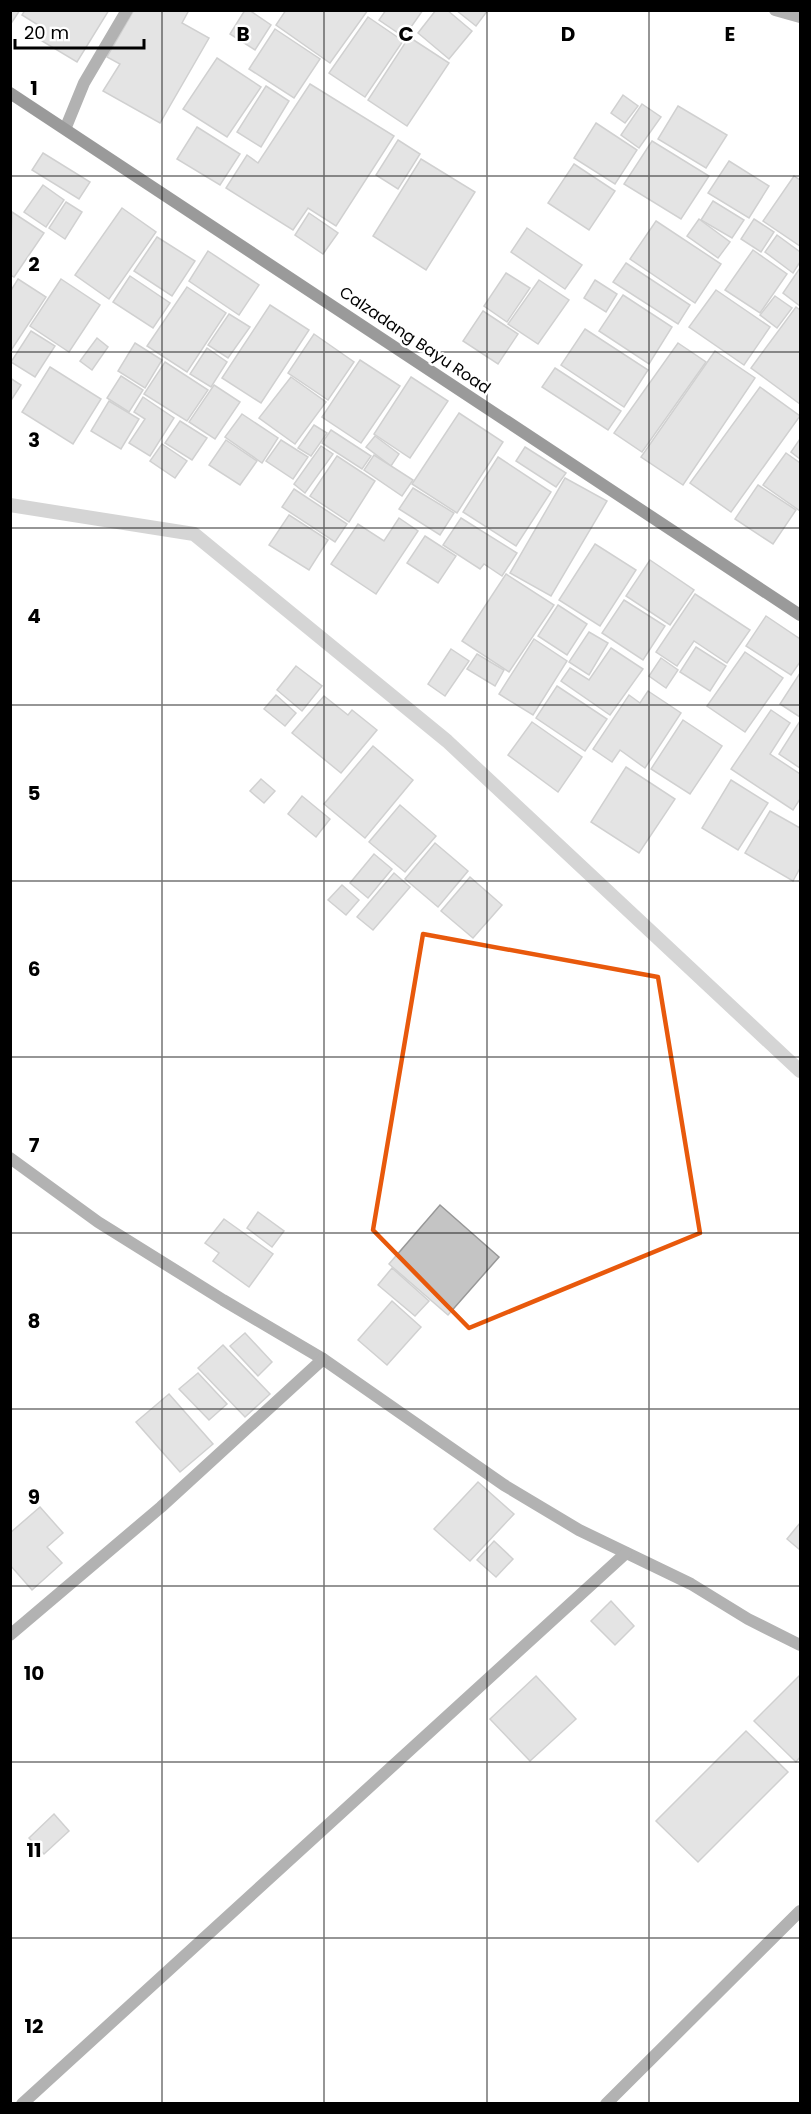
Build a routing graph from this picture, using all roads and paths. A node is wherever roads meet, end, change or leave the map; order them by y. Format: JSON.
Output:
{"nodes":[{"id":1,"x":127,"y":10,"type":"edge"},
{"id":2,"x":775,"y":10,"type":"edge"},
{"id":3,"x":801,"y":17,"type":"edge"},
{"id":4,"x":10,"y":93,"type":"edge"},
{"id":5,"x":66,"y":127,"type":"junction"},
{"id":6,"x":801,"y":615,"type":"edge"},
{"id":7,"x":10,"y":1158,"type":"edge"},
{"id":8,"x":323,"y":1359,"type":"junction"},
{"id":9,"x":626,"y":1552,"type":"junction"},
{"id":10,"x":10,"y":1635,"type":"edge"},
{"id":11,"x":801,"y":1645,"type":"edge"},
{"id":12,"x":801,"y":1911,"type":"edge"},
{"id":13,"x":22,"y":2103,"type":"edge"},
{"id":14,"x":606,"y":2103,"type":"edge"}],
"edges":[{"from":1,"to":5,"type":"street"},
{"from":2,"to":3,"type":"street"},
{"from":4,"to":5,"type":"street","name":"Calzadang Bayu Road"},
{"from":5,"to":6,"type":"street","name":"Calzadang Bayu Road"},
{"from":7,"to":8,"type":"street"},
{"from":8,"to":9,"type":"street"},
{"from":8,"to":10,"type":"street"},
{"from":9,"to":11,"type":"street"},
{"from":9,"to":13,"type":"street"},
{"from":12,"to":14,"type":"street"}]}
